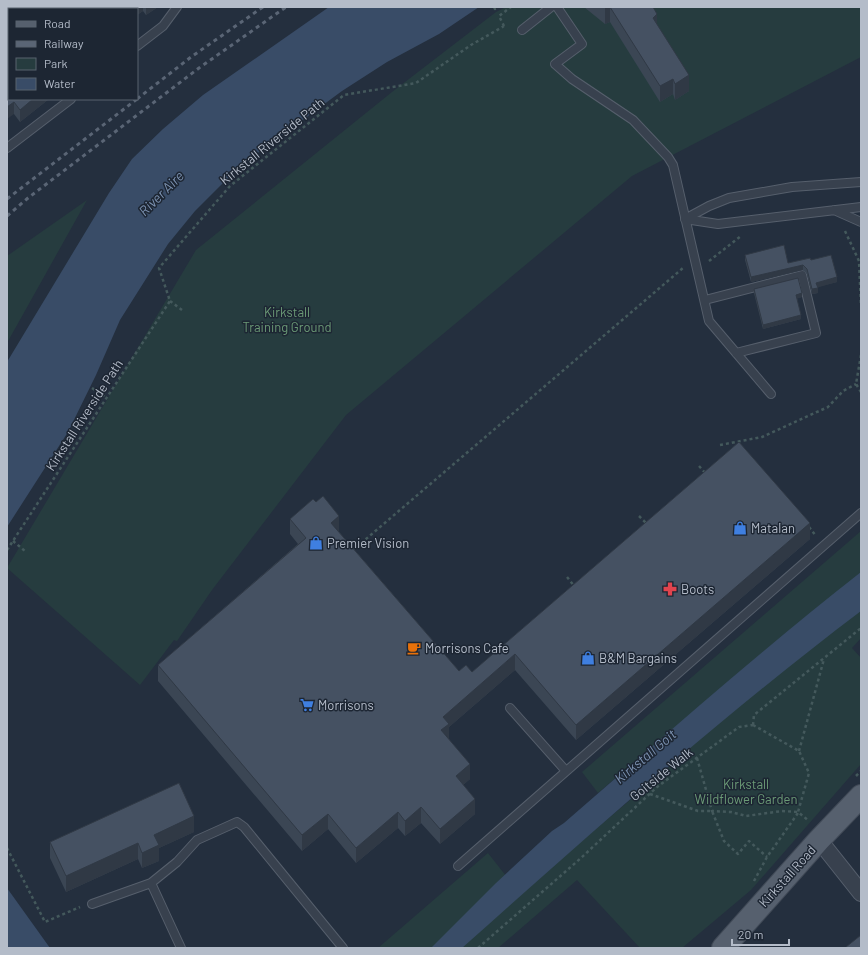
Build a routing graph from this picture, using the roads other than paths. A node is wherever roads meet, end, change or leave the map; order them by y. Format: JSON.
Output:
{"nodes":[{"id":1,"x":177,"y":7,"type":"edge"},
{"id":2,"x":551,"y":7,"type":"edge"},
{"id":3,"x":557,"y":7,"type":"edge"},
{"id":4,"x":522,"y":30,"type":"dead end"},
{"id":5,"x":138,"y":45,"type":"edge"},
{"id":6,"x":71,"y":100,"type":"edge"},
{"id":7,"x":7,"y":148,"type":"edge"},
{"id":8,"x":861,"y":182,"type":"edge"},
{"id":9,"x":861,"y":207,"type":"edge"},
{"id":10,"x":834,"y":210,"type":"junction"},
{"id":11,"x":685,"y":219,"type":"junction"},
{"id":12,"x":861,"y":222,"type":"edge"},
{"id":13,"x":704,"y":300,"type":"junction"},
{"id":14,"x":736,"y":353,"type":"junction"},
{"id":15,"x":771,"y":394,"type":"dead end"},
{"id":16,"x":859,"y":517,"type":"edge"},
{"id":17,"x":510,"y":708,"type":"dead end"},
{"id":18,"x":566,"y":771,"type":"junction"},
{"id":19,"x":861,"y":796,"type":"edge"},
{"id":20,"x":821,"y":838,"type":"junction"},
{"id":21,"x":458,"y":866,"type":"dead end"},
{"id":22,"x":151,"y":884,"type":"junction"},
{"id":23,"x":861,"y":893,"type":"edge"},
{"id":24,"x":92,"y":904,"type":"road end"},
{"id":25,"x":181,"y":948,"type":"edge"},
{"id":26,"x":343,"y":948,"type":"edge"},
{"id":27,"x":723,"y":948,"type":"edge"}],
"edges":[{"from":1,"to":5,"type":"lane"},
{"from":2,"to":4,"type":"lane"},
{"from":3,"to":11,"type":"lane"},
{"from":6,"to":7,"type":"lane"},
{"from":8,"to":11,"type":"lane"},
{"from":9,"to":10,"type":"lane"},
{"from":10,"to":11,"type":"lane"},
{"from":10,"to":12,"type":"lane"},
{"from":11,"to":13,"type":"lane"},
{"from":13,"to":14,"type":"lane"},
{"from":13,"to":14,"type":"lane"},
{"from":14,"to":15,"type":"lane"},
{"from":16,"to":18,"type":"lane"},
{"from":17,"to":18,"type":"lane"},
{"from":18,"to":21,"type":"lane"},
{"from":19,"to":20,"type":"main road","name":"Kirkstall Road"},
{"from":20,"to":23,"type":"street"},
{"from":20,"to":27,"type":"main road","name":"Kirkstall Road"},
{"from":22,"to":24,"type":"lane"},
{"from":22,"to":25,"type":"lane"},
{"from":22,"to":26,"type":"lane"}]}
